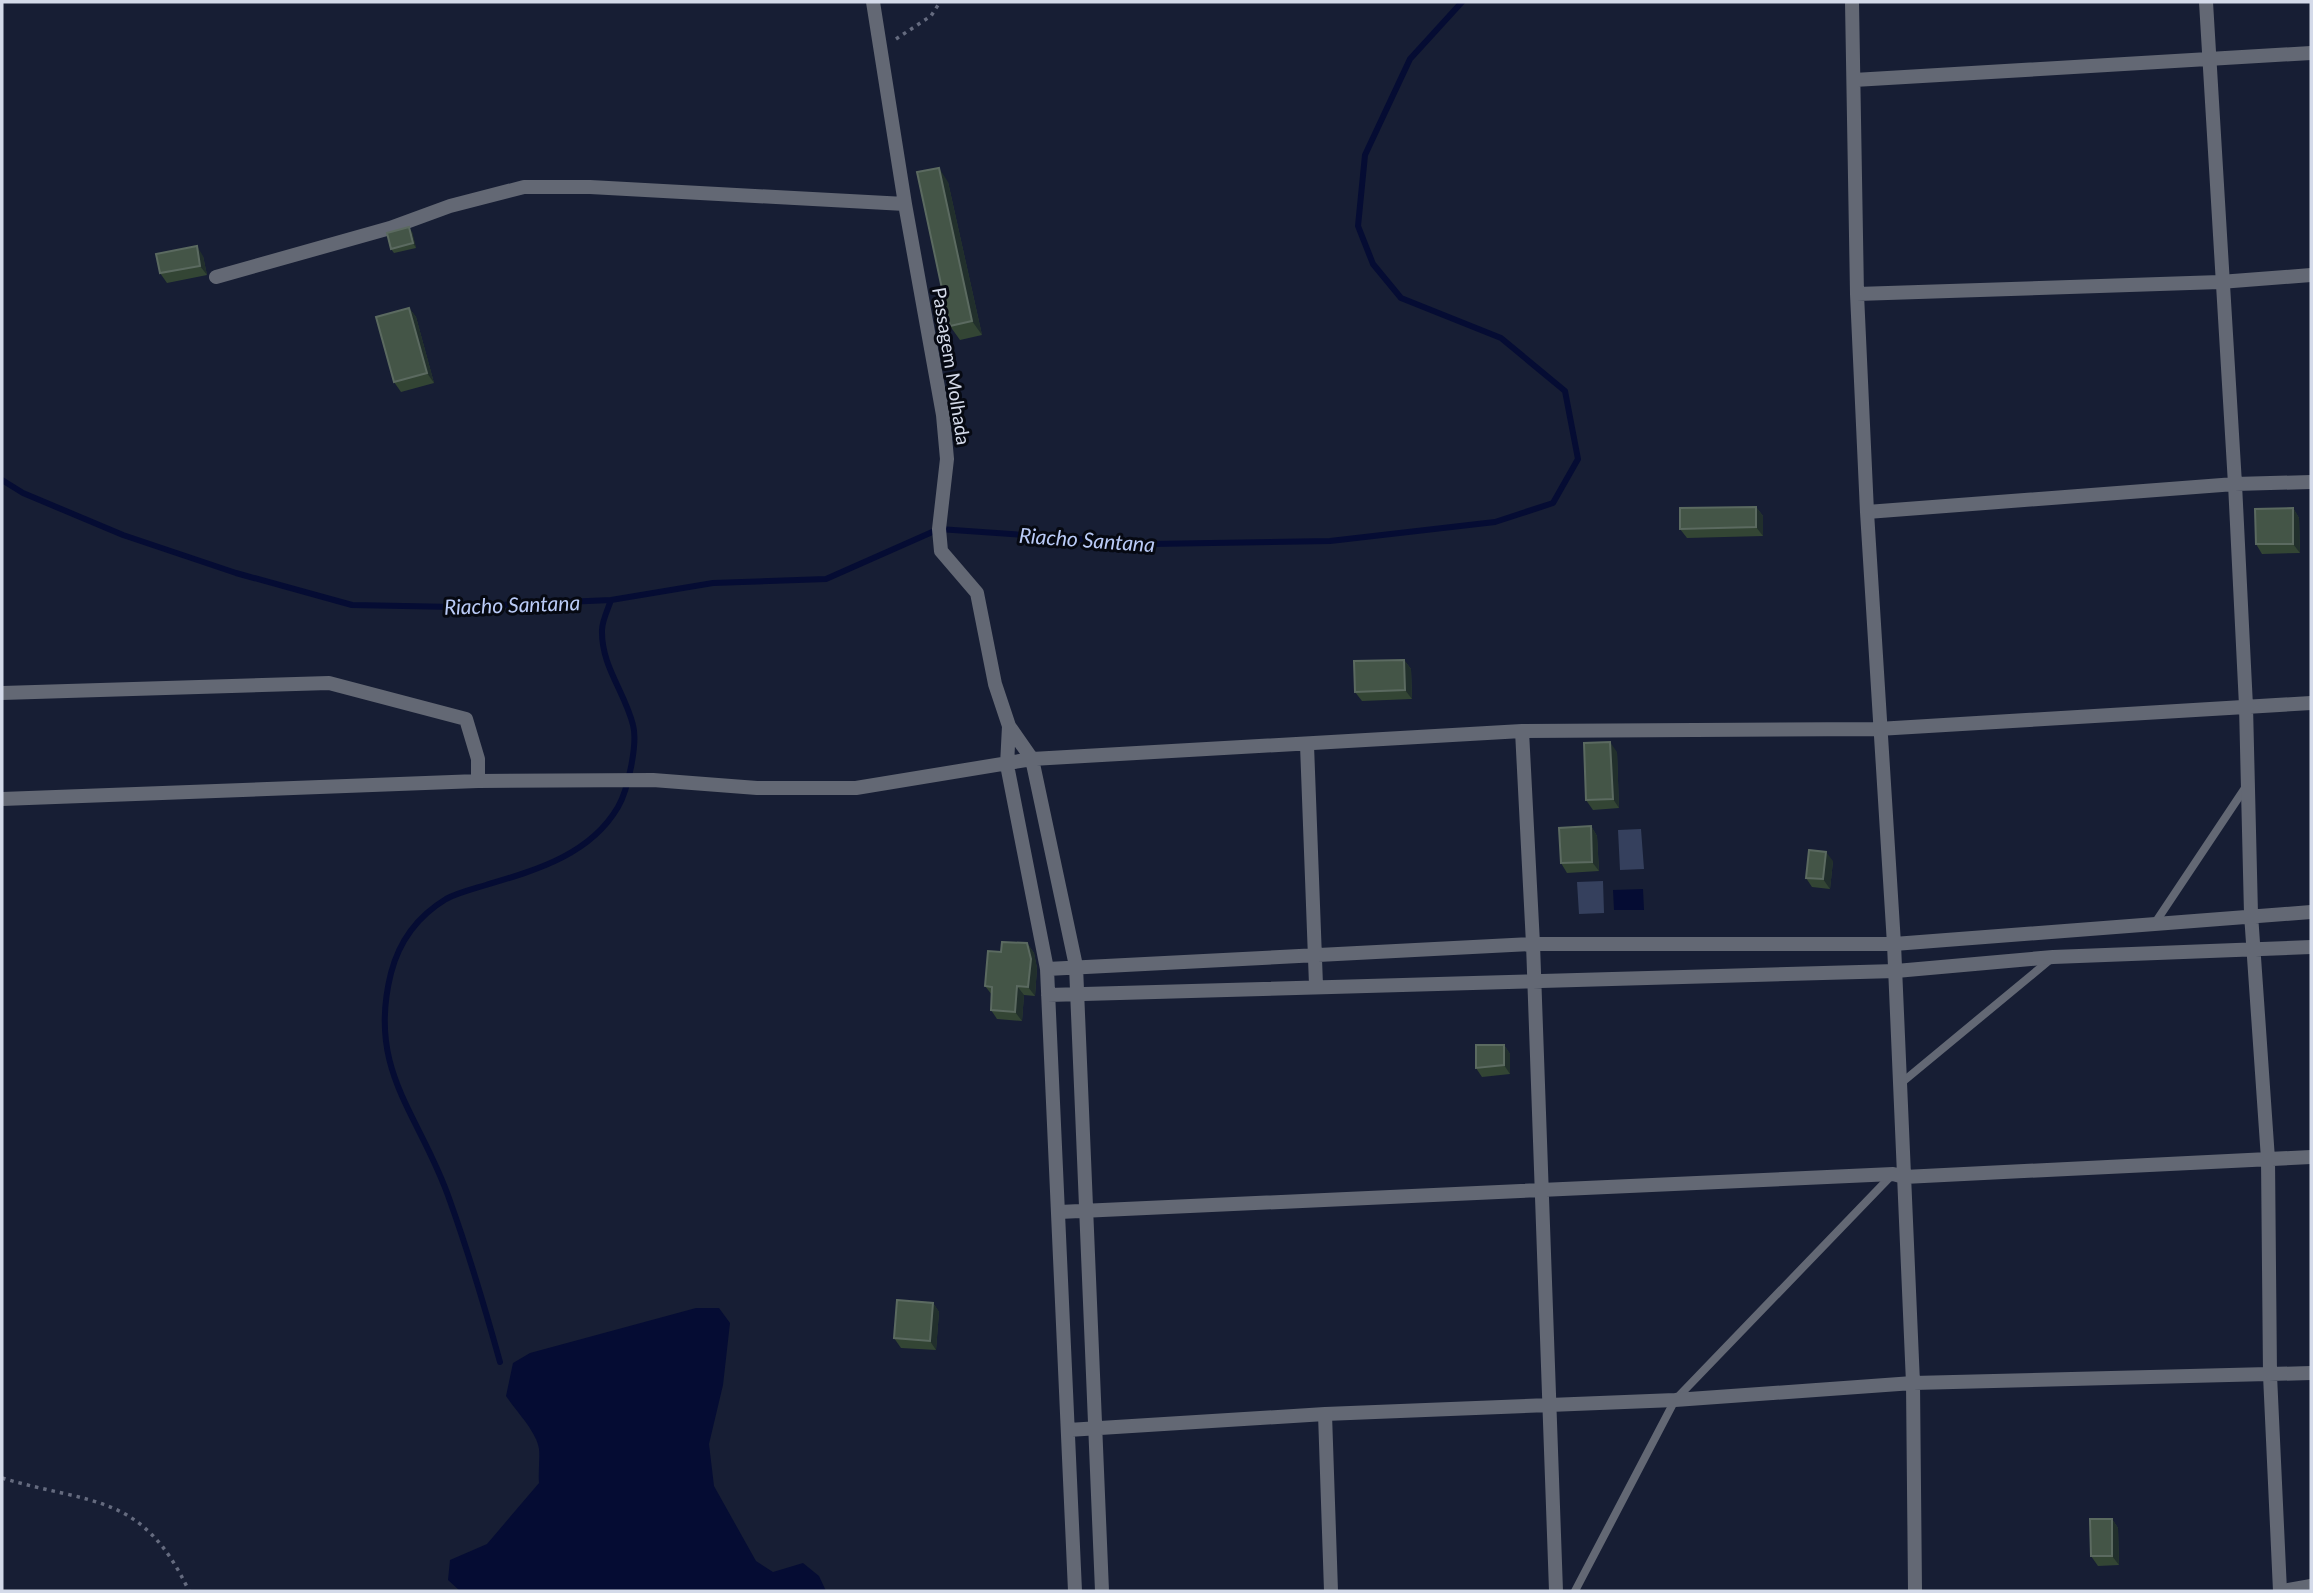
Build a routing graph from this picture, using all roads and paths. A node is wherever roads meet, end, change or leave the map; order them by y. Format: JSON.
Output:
{"nodes":[{"id":1,"x":873,"y":2,"type":"edge"},
{"id":2,"x":940,"y":2,"type":"edge"},
{"id":3,"x":1852,"y":2,"type":"edge"},
{"id":4,"x":2206,"y":2,"type":"edge"},
{"id":5,"x":882,"y":47,"type":"junction"},
{"id":6,"x":2311,"y":53,"type":"edge"},
{"id":7,"x":2209,"y":58,"type":"junction"},
{"id":8,"x":1854,"y":80,"type":"junction"},
{"id":9,"x":905,"y":204,"type":"junction"},
{"id":10,"x":2311,"y":275,"type":"edge"},
{"id":11,"x":216,"y":277,"type":"dead end"},
{"id":12,"x":2220,"y":282,"type":"junction"},
{"id":13,"x":1857,"y":294,"type":"junction"},
{"id":14,"x":2311,"y":482,"type":"edge"},
{"id":15,"x":2235,"y":484,"type":"junction"},
{"id":16,"x":1867,"y":512,"type":"junction"},
{"id":17,"x":2,"y":693,"type":"edge"},
{"id":18,"x":2311,"y":703,"type":"edge"},
{"id":19,"x":2246,"y":706,"type":"junction"},
{"id":20,"x":1009,"y":726,"type":"junction"},
{"id":21,"x":1878,"y":729,"type":"junction"},
{"id":22,"x":1522,"y":731,"type":"junction"},
{"id":23,"x":1307,"y":745,"type":"junction"},
{"id":24,"x":1032,"y":759,"type":"junction"},
{"id":25,"x":1007,"y":765,"type":"junction"},
{"id":26,"x":478,"y":781,"type":"junction"},
{"id":27,"x":2245,"y":788,"type":"junction"},
{"id":28,"x":2,"y":799,"type":"edge"},
{"id":29,"x":2311,"y":912,"type":"edge"},
{"id":30,"x":2251,"y":914,"type":"junction"},
{"id":31,"x":2155,"y":923,"type":"junction"},
{"id":32,"x":1533,"y":944,"type":"junction"},
{"id":33,"x":1894,"y":944,"type":"junction"},
{"id":34,"x":2311,"y":947,"type":"edge"},
{"id":35,"x":2253,"y":950,"type":"junction"},
{"id":36,"x":1315,"y":955,"type":"junction"},
{"id":37,"x":2053,"y":957,"type":"junction"},
{"id":38,"x":1076,"y":966,"type":"junction"},
{"id":39,"x":1047,"y":969,"type":"junction"},
{"id":40,"x":1896,"y":971,"type":"junction"},
{"id":41,"x":1534,"y":979,"type":"junction"},
{"id":42,"x":1316,"y":985,"type":"junction"},
{"id":43,"x":1077,"y":992,"type":"junction"},
{"id":44,"x":1048,"y":995,"type":"junction"},
{"id":45,"x":1900,"y":1084,"type":"junction"},
{"id":46,"x":2311,"y":1157,"type":"edge"},
{"id":47,"x":2268,"y":1159,"type":"junction"},
{"id":48,"x":1899,"y":1175,"type":"junction"},
{"id":49,"x":1541,"y":1191,"type":"junction"},
{"id":50,"x":1088,"y":1210,"type":"junction"},
{"id":51,"x":1059,"y":1212,"type":"junction"},
{"id":52,"x":2311,"y":1373,"type":"edge"},
{"id":53,"x":2270,"y":1375,"type":"junction"},
{"id":54,"x":1913,"y":1383,"type":"junction"},
{"id":55,"x":1675,"y":1400,"type":"junction"},
{"id":56,"x":1548,"y":1406,"type":"junction"},
{"id":57,"x":1325,"y":1414,"type":"junction"},
{"id":58,"x":1094,"y":1427,"type":"junction"},
{"id":59,"x":1068,"y":1430,"type":"junction"},
{"id":60,"x":2,"y":1478,"type":"edge"},
{"id":61,"x":2311,"y":1586,"type":"edge"},
{"id":62,"x":189,"y":1591,"type":"edge"},
{"id":63,"x":1075,"y":1591,"type":"edge"},
{"id":64,"x":1102,"y":1591,"type":"edge"},
{"id":65,"x":1331,"y":1591,"type":"edge"},
{"id":66,"x":1556,"y":1591,"type":"edge"},
{"id":67,"x":1575,"y":1591,"type":"edge"},
{"id":68,"x":1915,"y":1591,"type":"edge"},
{"id":69,"x":2282,"y":1591,"type":"edge"}],
"edges":[{"from":1,"to":5,"type":"street","name":"Passagem Molhada"},
{"from":2,"to":5,"type":"path"},
{"from":3,"to":8,"type":"street"},
{"from":4,"to":7,"type":"street"},
{"from":5,"to":9,"type":"street","name":"Passagem Molhada"},
{"from":6,"to":7,"type":"street"},
{"from":7,"to":8,"type":"street"},
{"from":7,"to":12,"type":"street"},
{"from":8,"to":13,"type":"street"},
{"from":9,"to":11,"type":"street"},
{"from":9,"to":20,"type":"street","name":"Passagem Molhada"},
{"from":10,"to":12,"type":"street"},
{"from":12,"to":13,"type":"street"},
{"from":12,"to":15,"type":"street"},
{"from":13,"to":16,"type":"street"},
{"from":14,"to":15,"type":"street"},
{"from":15,"to":16,"type":"street"},
{"from":15,"to":19,"type":"street"},
{"from":16,"to":21,"type":"street"},
{"from":17,"to":26,"type":"street"},
{"from":18,"to":19,"type":"street"},
{"from":19,"to":21,"type":"street"},
{"from":19,"to":27,"type":"street"},
{"from":20,"to":24,"type":"street"},
{"from":20,"to":25,"type":"street"},
{"from":21,"to":22,"type":"street"},
{"from":21,"to":33,"type":"street"},
{"from":22,"to":23,"type":"street"},
{"from":22,"to":32,"type":"street"},
{"from":23,"to":24,"type":"street"},
{"from":23,"to":36,"type":"street"},
{"from":24,"to":25,"type":"street"},
{"from":24,"to":38,"type":"street"},
{"from":25,"to":26,"type":"street"},
{"from":25,"to":39,"type":"street"},
{"from":26,"to":28,"type":"street"},
{"from":27,"to":30,"type":"street"},
{"from":27,"to":31,"type":"lane"},
{"from":29,"to":30,"type":"street"},
{"from":30,"to":31,"type":"street"},
{"from":30,"to":35,"type":"street"},
{"from":31,"to":33,"type":"street"},
{"from":32,"to":33,"type":"street"},
{"from":32,"to":36,"type":"street"},
{"from":32,"to":41,"type":"street"},
{"from":33,"to":40,"type":"street"},
{"from":34,"to":35,"type":"street"},
{"from":35,"to":37,"type":"street"},
{"from":35,"to":47,"type":"street"},
{"from":36,"to":38,"type":"street"},
{"from":36,"to":42,"type":"street"},
{"from":37,"to":40,"type":"street"},
{"from":37,"to":45,"type":"lane"},
{"from":38,"to":39,"type":"street"},
{"from":38,"to":43,"type":"street"},
{"from":39,"to":44,"type":"street"},
{"from":40,"to":41,"type":"street"},
{"from":40,"to":45,"type":"street"},
{"from":41,"to":42,"type":"street"},
{"from":41,"to":49,"type":"street"},
{"from":42,"to":43,"type":"street"},
{"from":43,"to":44,"type":"street"},
{"from":43,"to":50,"type":"street"},
{"from":44,"to":51,"type":"street"},
{"from":45,"to":48,"type":"street"},
{"from":46,"to":47,"type":"street"},
{"from":47,"to":48,"type":"street"},
{"from":47,"to":53,"type":"street"},
{"from":48,"to":49,"type":"street"},
{"from":48,"to":54,"type":"street"},
{"from":48,"to":55,"type":"lane"},
{"from":49,"to":50,"type":"street"},
{"from":49,"to":56,"type":"street"},
{"from":50,"to":51,"type":"street"},
{"from":50,"to":58,"type":"street"},
{"from":51,"to":59,"type":"street"},
{"from":52,"to":53,"type":"street"},
{"from":53,"to":54,"type":"street"},
{"from":53,"to":69,"type":"street"},
{"from":54,"to":55,"type":"street"},
{"from":54,"to":68,"type":"street"},
{"from":55,"to":56,"type":"street"},
{"from":55,"to":67,"type":"lane"},
{"from":56,"to":57,"type":"street"},
{"from":56,"to":66,"type":"street"},
{"from":57,"to":58,"type":"street"},
{"from":57,"to":65,"type":"street"},
{"from":58,"to":59,"type":"street"},
{"from":58,"to":64,"type":"street"},
{"from":59,"to":63,"type":"street"},
{"from":60,"to":62,"type":"path"},
{"from":61,"to":69,"type":"street"}]}
